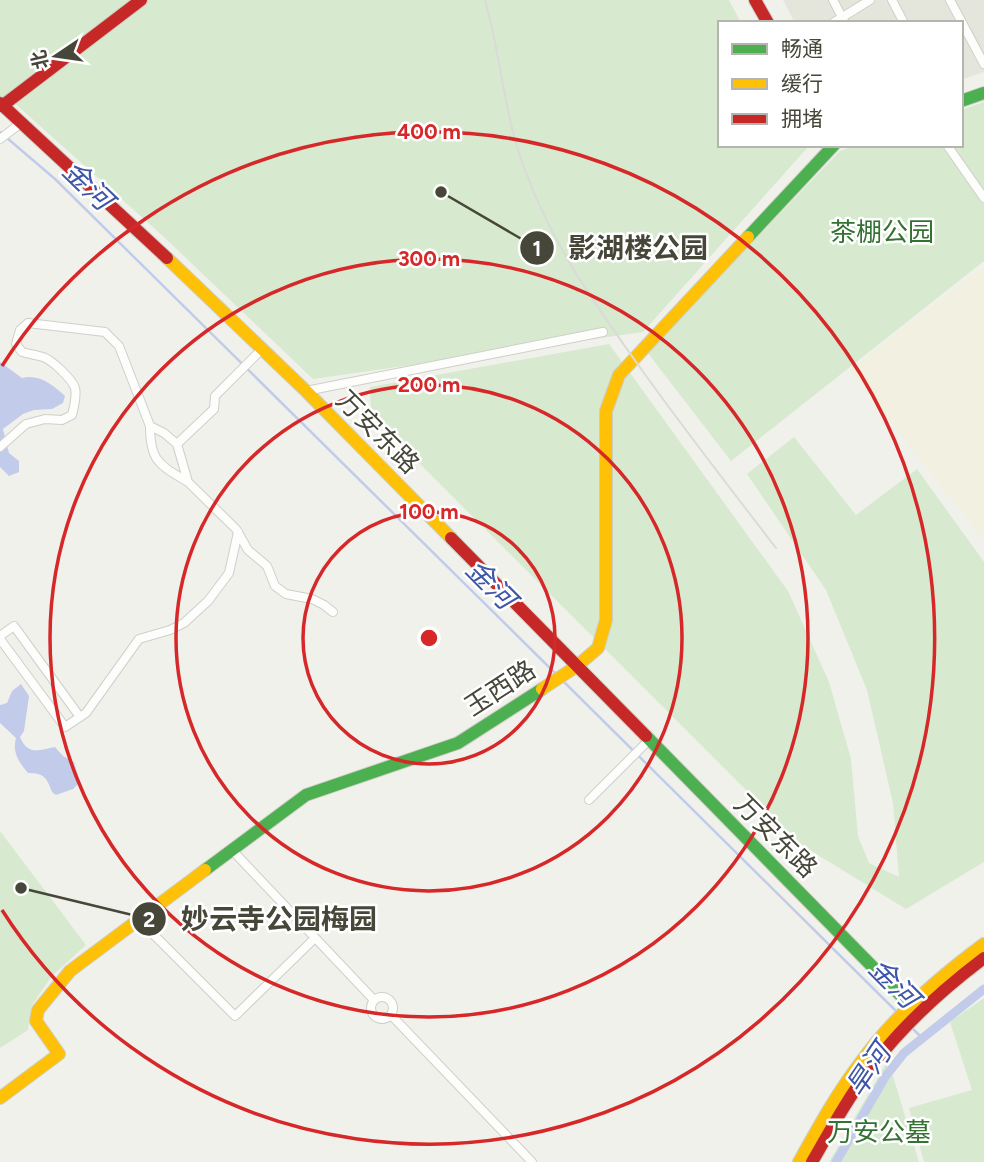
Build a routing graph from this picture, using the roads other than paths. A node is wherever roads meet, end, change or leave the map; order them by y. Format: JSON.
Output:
{"nodes":[{"id":1,"x":141,"y":0,"type":"edge"},
{"id":2,"x":755,"y":0,"type":"edge"},
{"id":3,"x":833,"y":0,"type":"edge"},
{"id":4,"x":870,"y":0,"type":"edge"},
{"id":5,"x":892,"y":0,"type":"edge"},
{"id":6,"x":950,"y":0,"type":"edge"},
{"id":7,"x":844,"y":20,"type":"edge"},
{"id":8,"x":767,"y":21,"type":"edge"},
{"id":9,"x":903,"y":21,"type":"edge"},
{"id":10,"x":961,"y":21,"type":"edge"},
{"id":11,"x":963,"y":24,"type":"edge"},
{"id":12,"x":984,"y":64,"type":"edge"},
{"id":13,"x":984,"y":93,"type":"edge"},
{"id":14,"x":963,"y":100,"type":"edge"},
{"id":15,"x":1,"y":105,"type":"edge"},
{"id":16,"x":21,"y":123,"type":"junction"},
{"id":17,"x":0,"y":139,"type":"edge"},
{"id":18,"x":832,"y":147,"type":"edge"},
{"id":19,"x":948,"y":147,"type":"edge"},
{"id":20,"x":984,"y":198,"type":"edge"},
{"id":21,"x":603,"y":332,"type":"dead end"},
{"id":22,"x":262,"y":349,"type":"junction"},
{"id":23,"x":306,"y":391,"type":"junction"},
{"id":24,"x":150,"y":426,"type":"junction"},
{"id":25,"x":177,"y":443,"type":"junction"},
{"id":26,"x":0,"y":447,"type":"edge"},
{"id":27,"x":188,"y":482,"type":"junction"},
{"id":28,"x":238,"y":532,"type":"junction"},
{"id":29,"x":333,"y":612,"type":"dead end"},
{"id":30,"x":0,"y":637,"type":"edge"},
{"id":31,"x":572,"y":669,"type":"junction"},
{"id":32,"x":80,"y":717,"type":"junction"},
{"id":33,"x":640,"y":749,"type":"junction"},
{"id":34,"x":589,"y":800,"type":"dead end"},
{"id":35,"x":232,"y":850,"type":"junction"},
{"id":36,"x":139,"y":920,"type":"junction"},
{"id":37,"x":315,"y":938,"type":"junction"},
{"id":38,"x":984,"y":944,"type":"edge"},
{"id":39,"x":984,"y":958,"type":"edge"},
{"id":40,"x":374,"y":1000,"type":"junction"},
{"id":41,"x":911,"y":1013,"type":"junction"},
{"id":42,"x":391,"y":1015,"type":"junction"},
{"id":43,"x":897,"y":1028,"type":"junction"},
{"id":44,"x":0,"y":1098,"type":"edge"},
{"id":45,"x":532,"y":1162,"type":"edge"},
{"id":46,"x":799,"y":1162,"type":"edge"},
{"id":47,"x":812,"y":1162,"type":"edge"}],
"edges":[{"from":1,"to":15,"type":"street"},
{"from":2,"to":8,"type":"street"},
{"from":3,"to":7,"type":"street"},
{"from":4,"to":7,"type":"street"},
{"from":5,"to":9,"type":"street"},
{"from":6,"to":10,"type":"street"},
{"from":11,"to":12,"type":"street"},
{"from":13,"to":14,"type":"street"},
{"from":15,"to":16,"type":"street","name":"万安东路"},
{"from":16,"to":17,"type":"street"},
{"from":16,"to":22,"type":"street","name":"万安东路"},
{"from":18,"to":31,"type":"street","name":"玉西路"},
{"from":19,"to":20,"type":"street"},
{"from":21,"to":23,"type":"street"},
{"from":22,"to":23,"type":"street","name":"万安东路"},
{"from":22,"to":25,"type":"street"},
{"from":23,"to":31,"type":"street","name":"万安东路"},
{"from":24,"to":25,"type":"street"},
{"from":24,"to":26,"type":"street"},
{"from":24,"to":27,"type":"street"},
{"from":25,"to":27,"type":"street"},
{"from":27,"to":28,"type":"street"},
{"from":28,"to":29,"type":"street"},
{"from":28,"to":32,"type":"street"},
{"from":30,"to":32,"type":"street"},
{"from":30,"to":32,"type":"street"},
{"from":31,"to":33,"type":"street","name":"万安东路"},
{"from":31,"to":35,"type":"street","name":"玉西路"},
{"from":33,"to":34,"type":"street"},
{"from":33,"to":41,"type":"street","name":"万安东路"},
{"from":35,"to":36,"type":"street","name":"玉西路"},
{"from":35,"to":37,"type":"street"},
{"from":36,"to":37,"type":"street"},
{"from":36,"to":44,"type":"street","name":"玉西路"},
{"from":37,"to":40,"type":"street"},
{"from":38,"to":41,"type":"street"},
{"from":39,"to":41,"type":"street"},
{"from":40,"to":42,"type":"street"},
{"from":40,"to":42,"type":"street"},
{"from":41,"to":43,"type":"street"},
{"from":42,"to":45,"type":"street"},
{"from":43,"to":46,"type":"street"},
{"from":43,"to":47,"type":"street"}]}
